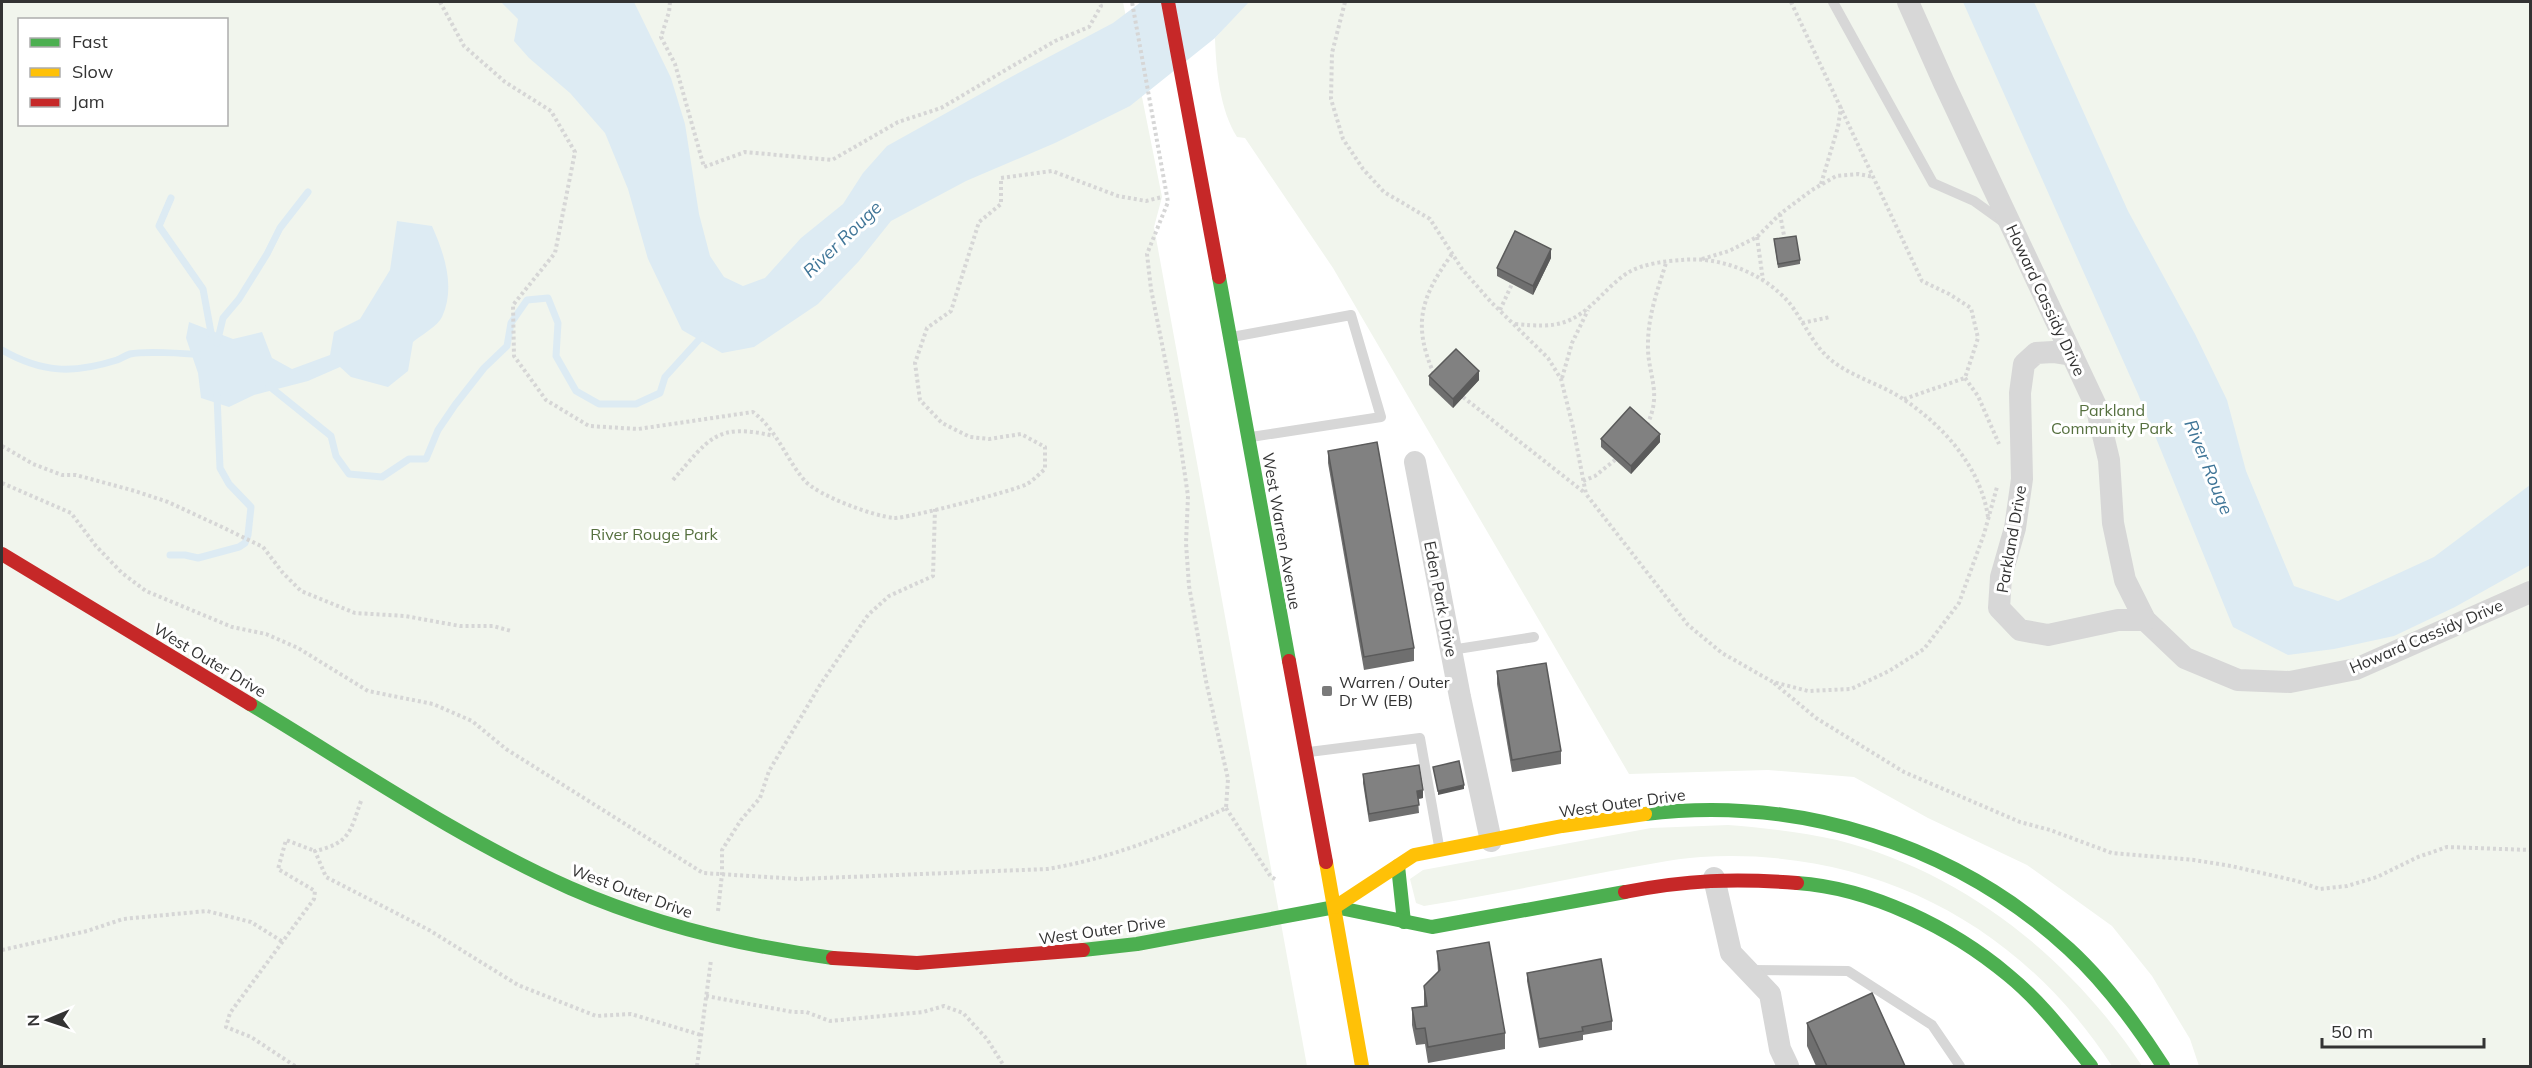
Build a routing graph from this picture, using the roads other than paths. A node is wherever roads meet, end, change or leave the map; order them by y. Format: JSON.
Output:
{"nodes":[{"id":1,"x":1168,"y":2,"type":"edge"},
{"id":2,"x":1833,"y":2,"type":"edge"},
{"id":3,"x":1908,"y":2,"type":"edge"},
{"id":4,"x":1989,"y":178,"type":"junction"},
{"id":5,"x":1974,"y":201,"type":"junction"},
{"id":6,"x":2012,"y":229,"type":"junction"},
{"id":7,"x":1230,"y":338,"type":"junction"},
{"id":8,"x":2072,"y":355,"type":"junction"},
{"id":9,"x":1248,"y":437,"type":"junction"},
{"id":10,"x":1415,"y":462,"type":"dead end"},
{"id":11,"x":2,"y":554,"type":"edge"},
{"id":12,"x":2530,"y":592,"type":"edge"},
{"id":13,"x":2145,"y":620,"type":"junction"},
{"id":14,"x":1534,"y":637,"type":"dead end"},
{"id":15,"x":1451,"y":650,"type":"junction"},
{"id":16,"x":1306,"y":753,"type":"junction"},
{"id":17,"x":1491,"y":841,"type":"junction"},
{"id":18,"x":1439,"y":849,"type":"junction"},
{"id":19,"x":1398,"y":866,"type":"junction"},
{"id":20,"x":1714,"y":878,"type":"junction"},
{"id":21,"x":1335,"y":907,"type":"junction"},
{"id":22,"x":1404,"y":922,"type":"junction"},
{"id":23,"x":1747,"y":970,"type":"junction"},
{"id":24,"x":1362,"y":1066,"type":"edge"},
{"id":25,"x":1788,"y":1066,"type":"edge"},
{"id":26,"x":1960,"y":1066,"type":"edge"},
{"id":27,"x":2091,"y":1066,"type":"edge"},
{"id":28,"x":2163,"y":1066,"type":"edge"}],
"edges":[{"from":1,"to":7,"type":"main road","name":"West Warren Avenue"},
{"from":2,"to":5,"type":"lane"},
{"from":3,"to":4,"type":"street","name":"Howard Cassidy Drive"},
{"from":4,"to":5,"type":"lane"},
{"from":4,"to":6,"type":"street","name":"Howard Cassidy Drive"},
{"from":5,"to":6,"type":"lane"},
{"from":6,"to":8,"type":"street","name":"Howard Cassidy Drive"},
{"from":7,"to":9,"type":"main road","name":"West Warren Avenue"},
{"from":7,"to":9,"type":"lane"},
{"from":8,"to":13,"type":"street","name":"Howard Cassidy Drive"},
{"from":8,"to":13,"type":"street","name":"Parkland Drive"},
{"from":9,"to":16,"type":"main road","name":"West Warren Avenue"},
{"from":10,"to":15,"type":"street","name":"Eden Park Drive"},
{"from":11,"to":21,"type":"main road","name":"West Outer Drive"},
{"from":12,"to":13,"type":"street","name":"Howard Cassidy Drive"},
{"from":14,"to":15,"type":"lane"},
{"from":15,"to":17,"type":"street","name":"Eden Park Drive"},
{"from":16,"to":18,"type":"lane"},
{"from":16,"to":21,"type":"main road","name":"West Warren Avenue"},
{"from":17,"to":18,"type":"main road","name":"West Outer Drive"},
{"from":17,"to":28,"type":"main road","name":"West Outer Drive"},
{"from":18,"to":19,"type":"main road","name":"West Outer Drive"},
{"from":19,"to":21,"type":"main road","name":"West Outer Drive"},
{"from":19,"to":22,"type":"main road"},
{"from":20,"to":22,"type":"main road","name":"West Outer Drive"},
{"from":20,"to":23,"type":"street"},
{"from":20,"to":27,"type":"main road","name":"West Outer Drive"},
{"from":21,"to":22,"type":"main road","name":"West Outer Drive"},
{"from":21,"to":24,"type":"main road","name":"West Warren Avenue"},
{"from":23,"to":25,"type":"street"},
{"from":23,"to":26,"type":"lane"}]}
